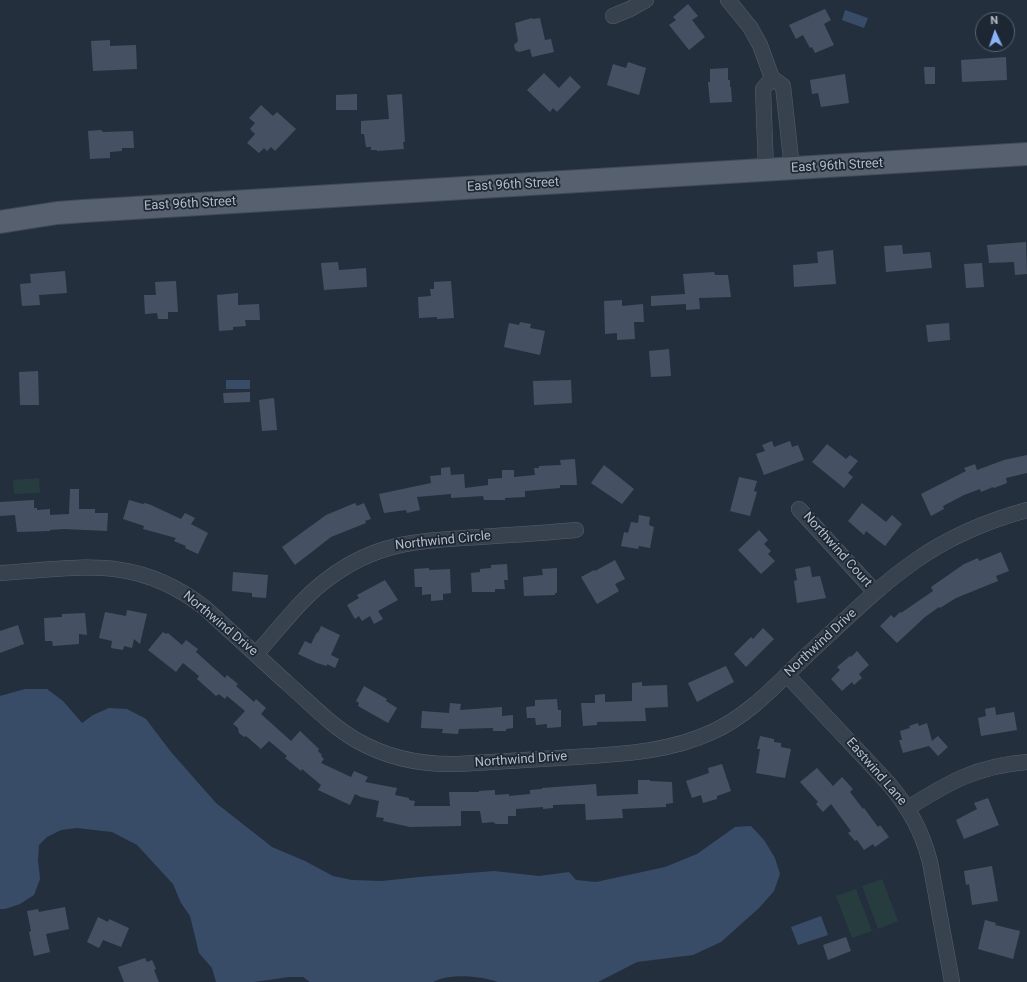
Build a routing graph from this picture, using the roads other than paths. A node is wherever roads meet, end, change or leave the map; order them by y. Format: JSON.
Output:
{"nodes":[{"id":1,"x":646,"y":0,"type":"edge"},
{"id":2,"x":728,"y":0,"type":"edge"},
{"id":3,"x":613,"y":16,"type":"dead end"},
{"id":4,"x":772,"y":78,"type":"junction"},
{"id":5,"x":1027,"y":154,"type":"edge"},
{"id":6,"x":792,"y":168,"type":"junction"},
{"id":7,"x":766,"y":170,"type":"junction"},
{"id":8,"x":0,"y":222,"type":"edge"},
{"id":9,"x":799,"y":509,"type":"dead end"},
{"id":10,"x":1027,"y":510,"type":"edge"},
{"id":11,"x":576,"y":530,"type":"dead end"},
{"id":12,"x":0,"y":573,"type":"edge"},
{"id":13,"x":875,"y":592,"type":"junction"},
{"id":14,"x":256,"y":654,"type":"junction"},
{"id":15,"x":787,"y":674,"type":"junction"},
{"id":16,"x":1027,"y":762,"type":"edge"},
{"id":17,"x":908,"y":808,"type":"junction"},
{"id":18,"x":952,"y":982,"type":"edge"}],
"edges":[{"from":1,"to":3,"type":"street"},
{"from":2,"to":4,"type":"street"},
{"from":4,"to":6,"type":"street"},
{"from":4,"to":7,"type":"street"},
{"from":5,"to":6,"type":"main road","name":"East 96th Street"},
{"from":6,"to":7,"type":"main road","name":"East 96th Street"},
{"from":7,"to":8,"type":"main road","name":"East 96th Street"},
{"from":9,"to":13,"type":"street","name":"Northwind Court"},
{"from":10,"to":13,"type":"street","name":"Northwind Drive"},
{"from":11,"to":14,"type":"street","name":"Northwind Circle"},
{"from":12,"to":14,"type":"street","name":"Northwind Drive"},
{"from":13,"to":15,"type":"street","name":"Northwind Drive"},
{"from":14,"to":15,"type":"street","name":"Northwind Drive"},
{"from":15,"to":17,"type":"street","name":"Eastwind Lane"},
{"from":16,"to":17,"type":"street"},
{"from":17,"to":18,"type":"street","name":"Eastwind Lane"}]}
